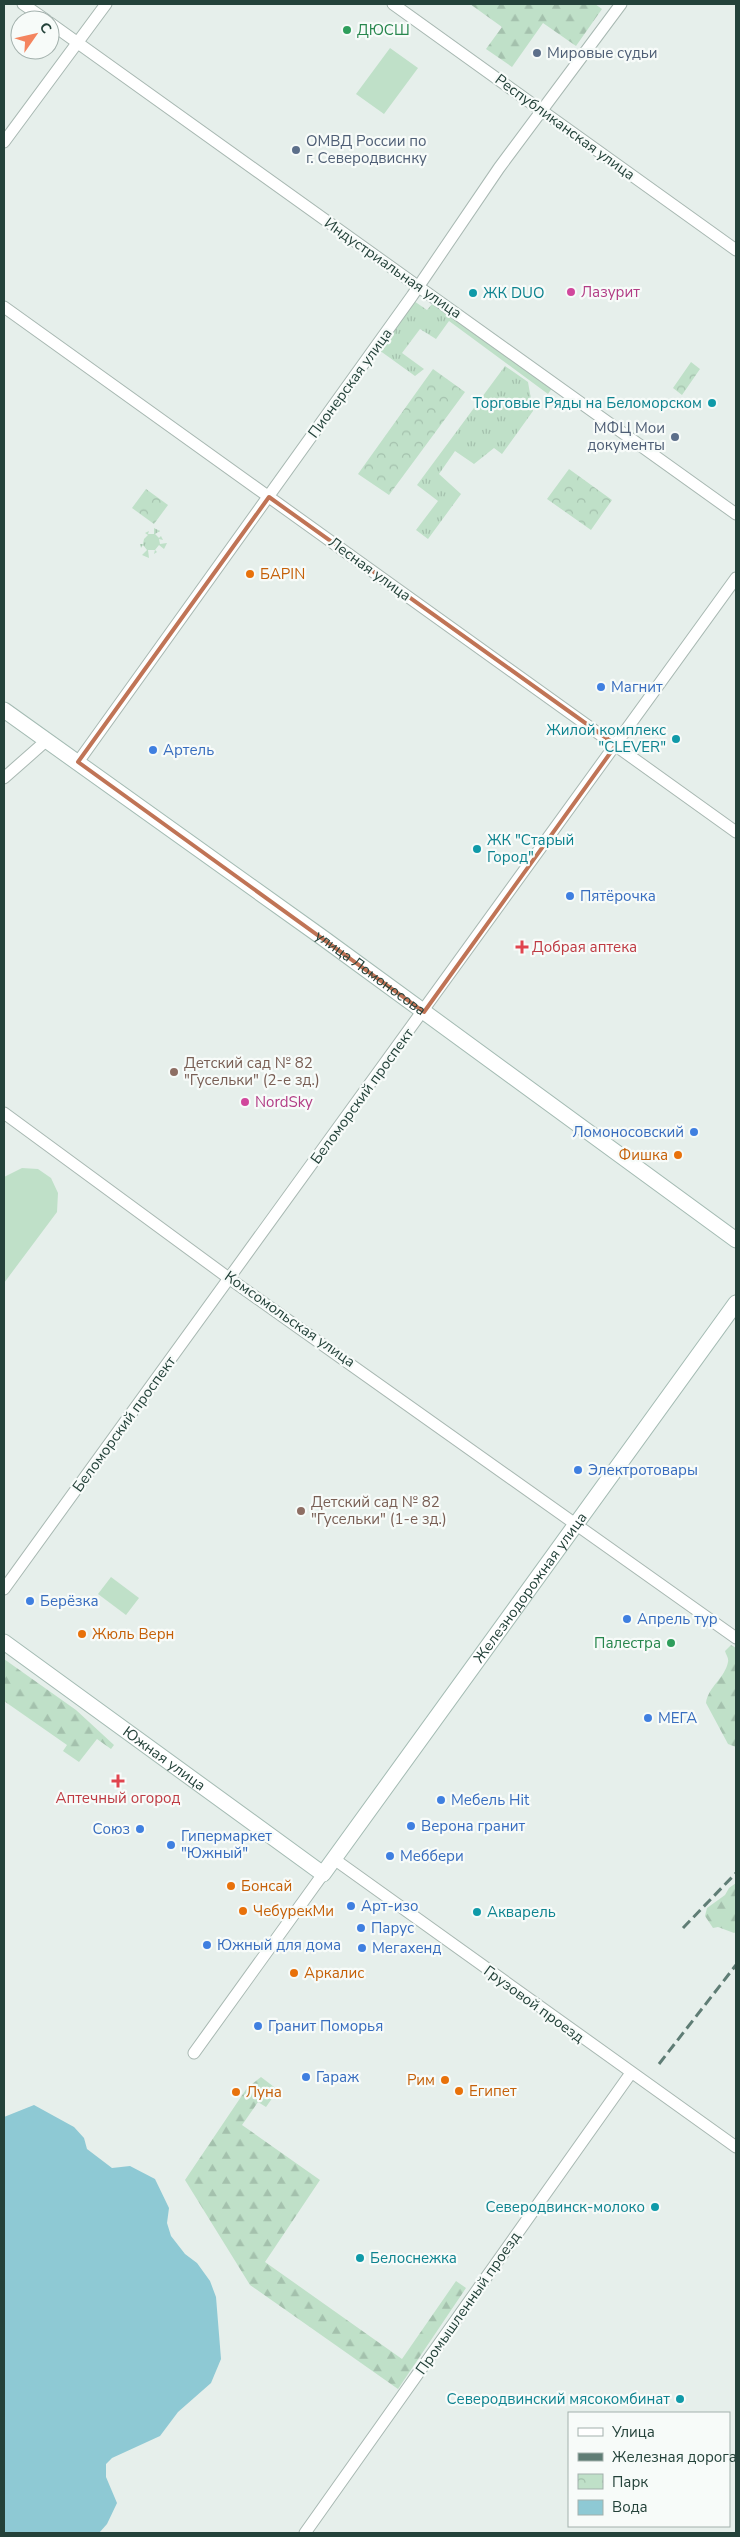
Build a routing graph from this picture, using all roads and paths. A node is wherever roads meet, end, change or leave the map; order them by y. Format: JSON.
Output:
{"nodes":[{"id":1,"x":106,"y":4,"type":"edge"},
{"id":2,"x":393,"y":4,"type":"edge"},
{"id":3,"x":621,"y":4,"type":"edge"},
{"id":4,"x":60,"y":30,"type":"edge"},
{"id":5,"x":78,"y":43,"type":"junction"},
{"id":6,"x":542,"y":110,"type":"junction"},
{"id":7,"x":4,"y":142,"type":"edge"},
{"id":8,"x":736,"y":250,"type":"edge"},
{"id":9,"x":419,"y":286,"type":"junction"},
{"id":10,"x":4,"y":307,"type":"edge"},
{"id":11,"x":269,"y":497,"type":"junction"},
{"id":12,"x":736,"y":514,"type":"edge"},
{"id":13,"x":736,"y":578,"type":"edge"},
{"id":14,"x":4,"y":710,"type":"edge"},
{"id":15,"x":46,"y":740,"type":"junction"},
{"id":16,"x":616,"y":745,"type":"junction"},
{"id":17,"x":78,"y":762,"type":"junction"},
{"id":18,"x":4,"y":778,"type":"edge"},
{"id":19,"x":736,"y":832,"type":"edge"},
{"id":20,"x":424,"y":1012,"type":"junction"},
{"id":21,"x":4,"y":1113,"type":"edge"},
{"id":22,"x":736,"y":1240,"type":"edge"},
{"id":23,"x":230,"y":1279,"type":"junction"},
{"id":24,"x":736,"y":1303,"type":"edge"},
{"id":25,"x":576,"y":1524,"type":"junction"},
{"id":26,"x":4,"y":1589,"type":"edge"},
{"id":27,"x":736,"y":1638,"type":"edge"},
{"id":28,"x":4,"y":1642,"type":"edge"},
{"id":29,"x":334,"y":1859,"type":"junction"},
{"id":30,"x":323,"y":1874,"type":"junction"},
{"id":31,"x":194,"y":2053,"type":"dead end"},
{"id":32,"x":631,"y":2073,"type":"junction"},
{"id":33,"x":736,"y":2147,"type":"edge"},
{"id":34,"x":305,"y":2533,"type":"edge"}],
"edges":[{"from":1,"to":5,"type":"street"},
{"from":2,"to":6,"type":"street","name":"Республиканская улица"},
{"from":3,"to":6,"type":"street","name":"Пионерская улица"},
{"from":4,"to":5,"type":"street","name":"Индустриальная улица"},
{"from":5,"to":7,"type":"street"},
{"from":5,"to":9,"type":"street","name":"Индустриальная улица"},
{"from":6,"to":8,"type":"street","name":"Республиканская улица"},
{"from":6,"to":9,"type":"street","name":"Пионерская улица"},
{"from":9,"to":11,"type":"street","name":"Пионерская улица"},
{"from":9,"to":12,"type":"street","name":"Индустриальная улица"},
{"from":10,"to":11,"type":"street","name":"Лесная улица"},
{"from":11,"to":16,"type":"street","name":"Лесная улица"},
{"from":11,"to":17,"type":"street","name":"Пионерская улица"},
{"from":13,"to":16,"type":"street","name":"Беломорский проспект"},
{"from":14,"to":15,"type":"main road","name":"улица Ломоносова"},
{"from":15,"to":17,"type":"main road","name":"улица Ломоносова"},
{"from":15,"to":18,"type":"street"},
{"from":16,"to":19,"type":"street","name":"Лесная улица"},
{"from":16,"to":20,"type":"street","name":"Беломорский проспект"},
{"from":17,"to":20,"type":"main road","name":"улица Ломоносова"},
{"from":20,"to":22,"type":"main road","name":"улица Ломоносова"},
{"from":20,"to":23,"type":"street","name":"Беломорский проспект"},
{"from":21,"to":23,"type":"street","name":"Комсомольская улица"},
{"from":23,"to":25,"type":"street","name":"Комсомольская улица"},
{"from":23,"to":26,"type":"street","name":"Беломорский проспект"},
{"from":24,"to":25,"type":"main road","name":"Железнодорожная улица"},
{"from":25,"to":27,"type":"street","name":"Комсомольская улица"},
{"from":25,"to":29,"type":"main road","name":"Железнодорожная улица"},
{"from":28,"to":30,"type":"main road","name":"Южная улица"},
{"from":29,"to":30,"type":"main road","name":"Железнодорожная улица"},
{"from":29,"to":32,"type":"street","name":"Грузовой проезд"},
{"from":30,"to":31,"type":"street"},
{"from":32,"to":33,"type":"street","name":"Грузовой проезд"},
{"from":32,"to":34,"type":"street","name":"Промышленный проезд"}]}
